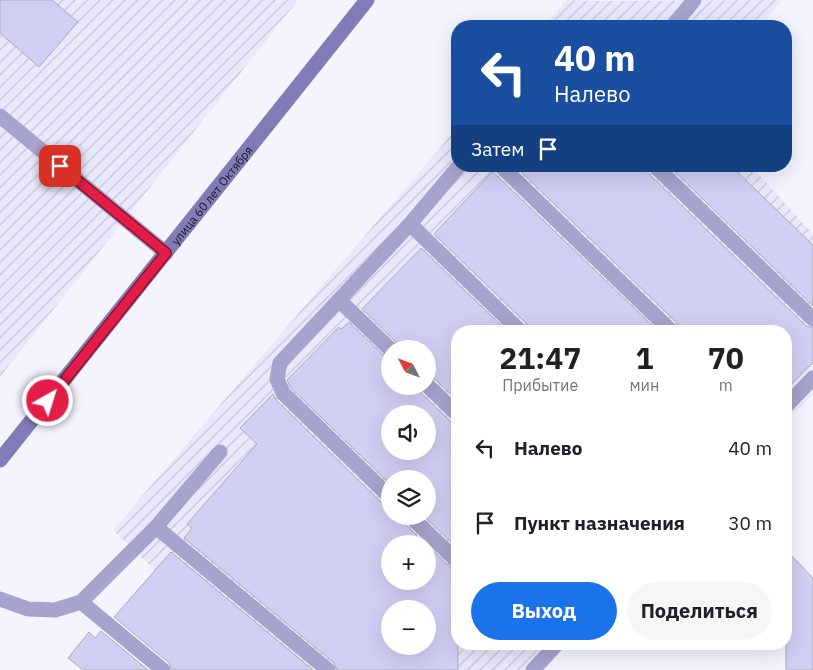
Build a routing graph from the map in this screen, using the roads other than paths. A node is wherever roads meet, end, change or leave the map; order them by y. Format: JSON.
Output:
{"nodes":[{"id":1,"x":367,"y":0,"type":"edge"},
{"id":2,"x":694,"y":0,"type":"edge"},
{"id":3,"x":678,"y":20,"type":"edge"},
{"id":4,"x":0,"y":116,"type":"edge"},
{"id":5,"x":453,"y":172,"type":"edge"},
{"id":6,"x":507,"y":172,"type":"edge"},
{"id":7,"x":661,"y":172,"type":"edge"},
{"id":8,"x":410,"y":224,"type":"junction"},
{"id":9,"x":166,"y":253,"type":"junction"},
{"id":10,"x":339,"y":300,"type":"junction"},
{"id":11,"x":813,"y":319,"type":"edge"},
{"id":12,"x":514,"y":325,"type":"edge"},
{"id":13,"x":664,"y":325,"type":"edge"},
{"id":14,"x":381,"y":340,"type":"edge"},
{"id":15,"x":813,"y":378,"type":"edge"},
{"id":16,"x":436,"y":394,"type":"edge"},
{"id":17,"x":792,"y":400,"type":"edge"},
{"id":18,"x":451,"y":408,"type":"edge"},
{"id":19,"x":220,"y":452,"type":"dead end"},
{"id":20,"x":0,"y":460,"type":"edge"},
{"id":21,"x":381,"y":488,"type":"edge"},
{"id":22,"x":419,"y":525,"type":"edge"},
{"id":23,"x":156,"y":527,"type":"junction"},
{"id":24,"x":451,"y":555,"type":"edge"},
{"id":25,"x":0,"y":599,"type":"edge"},
{"id":26,"x":81,"y":602,"type":"junction"},
{"id":27,"x":547,"y":650,"type":"edge"},
{"id":28,"x":163,"y":670,"type":"edge"},
{"id":29,"x":328,"y":670,"type":"edge"},
{"id":30,"x":533,"y":670,"type":"edge"}],
"edges":[{"from":1,"to":9,"type":"main road","name":"улица 60 лет Октября"},
{"from":2,"to":3,"type":"lane"},
{"from":4,"to":9,"type":"lane"},
{"from":5,"to":8,"type":"lane"},
{"from":6,"to":13,"type":"lane"},
{"from":7,"to":11,"type":"lane"},
{"from":8,"to":10,"type":"lane"},
{"from":8,"to":12,"type":"lane"},
{"from":9,"to":20,"type":"main road","name":"улица 60 лет Октября"},
{"from":10,"to":14,"type":"lane"},
{"from":10,"to":21,"type":"lane"},
{"from":15,"to":17,"type":"lane"},
{"from":16,"to":18,"type":"lane"},
{"from":19,"to":23,"type":"lane"},
{"from":22,"to":24,"type":"lane"},
{"from":23,"to":26,"type":"lane"},
{"from":23,"to":29,"type":"lane"},
{"from":25,"to":26,"type":"lane"},
{"from":26,"to":28,"type":"lane"},
{"from":27,"to":30,"type":"lane"}]}
